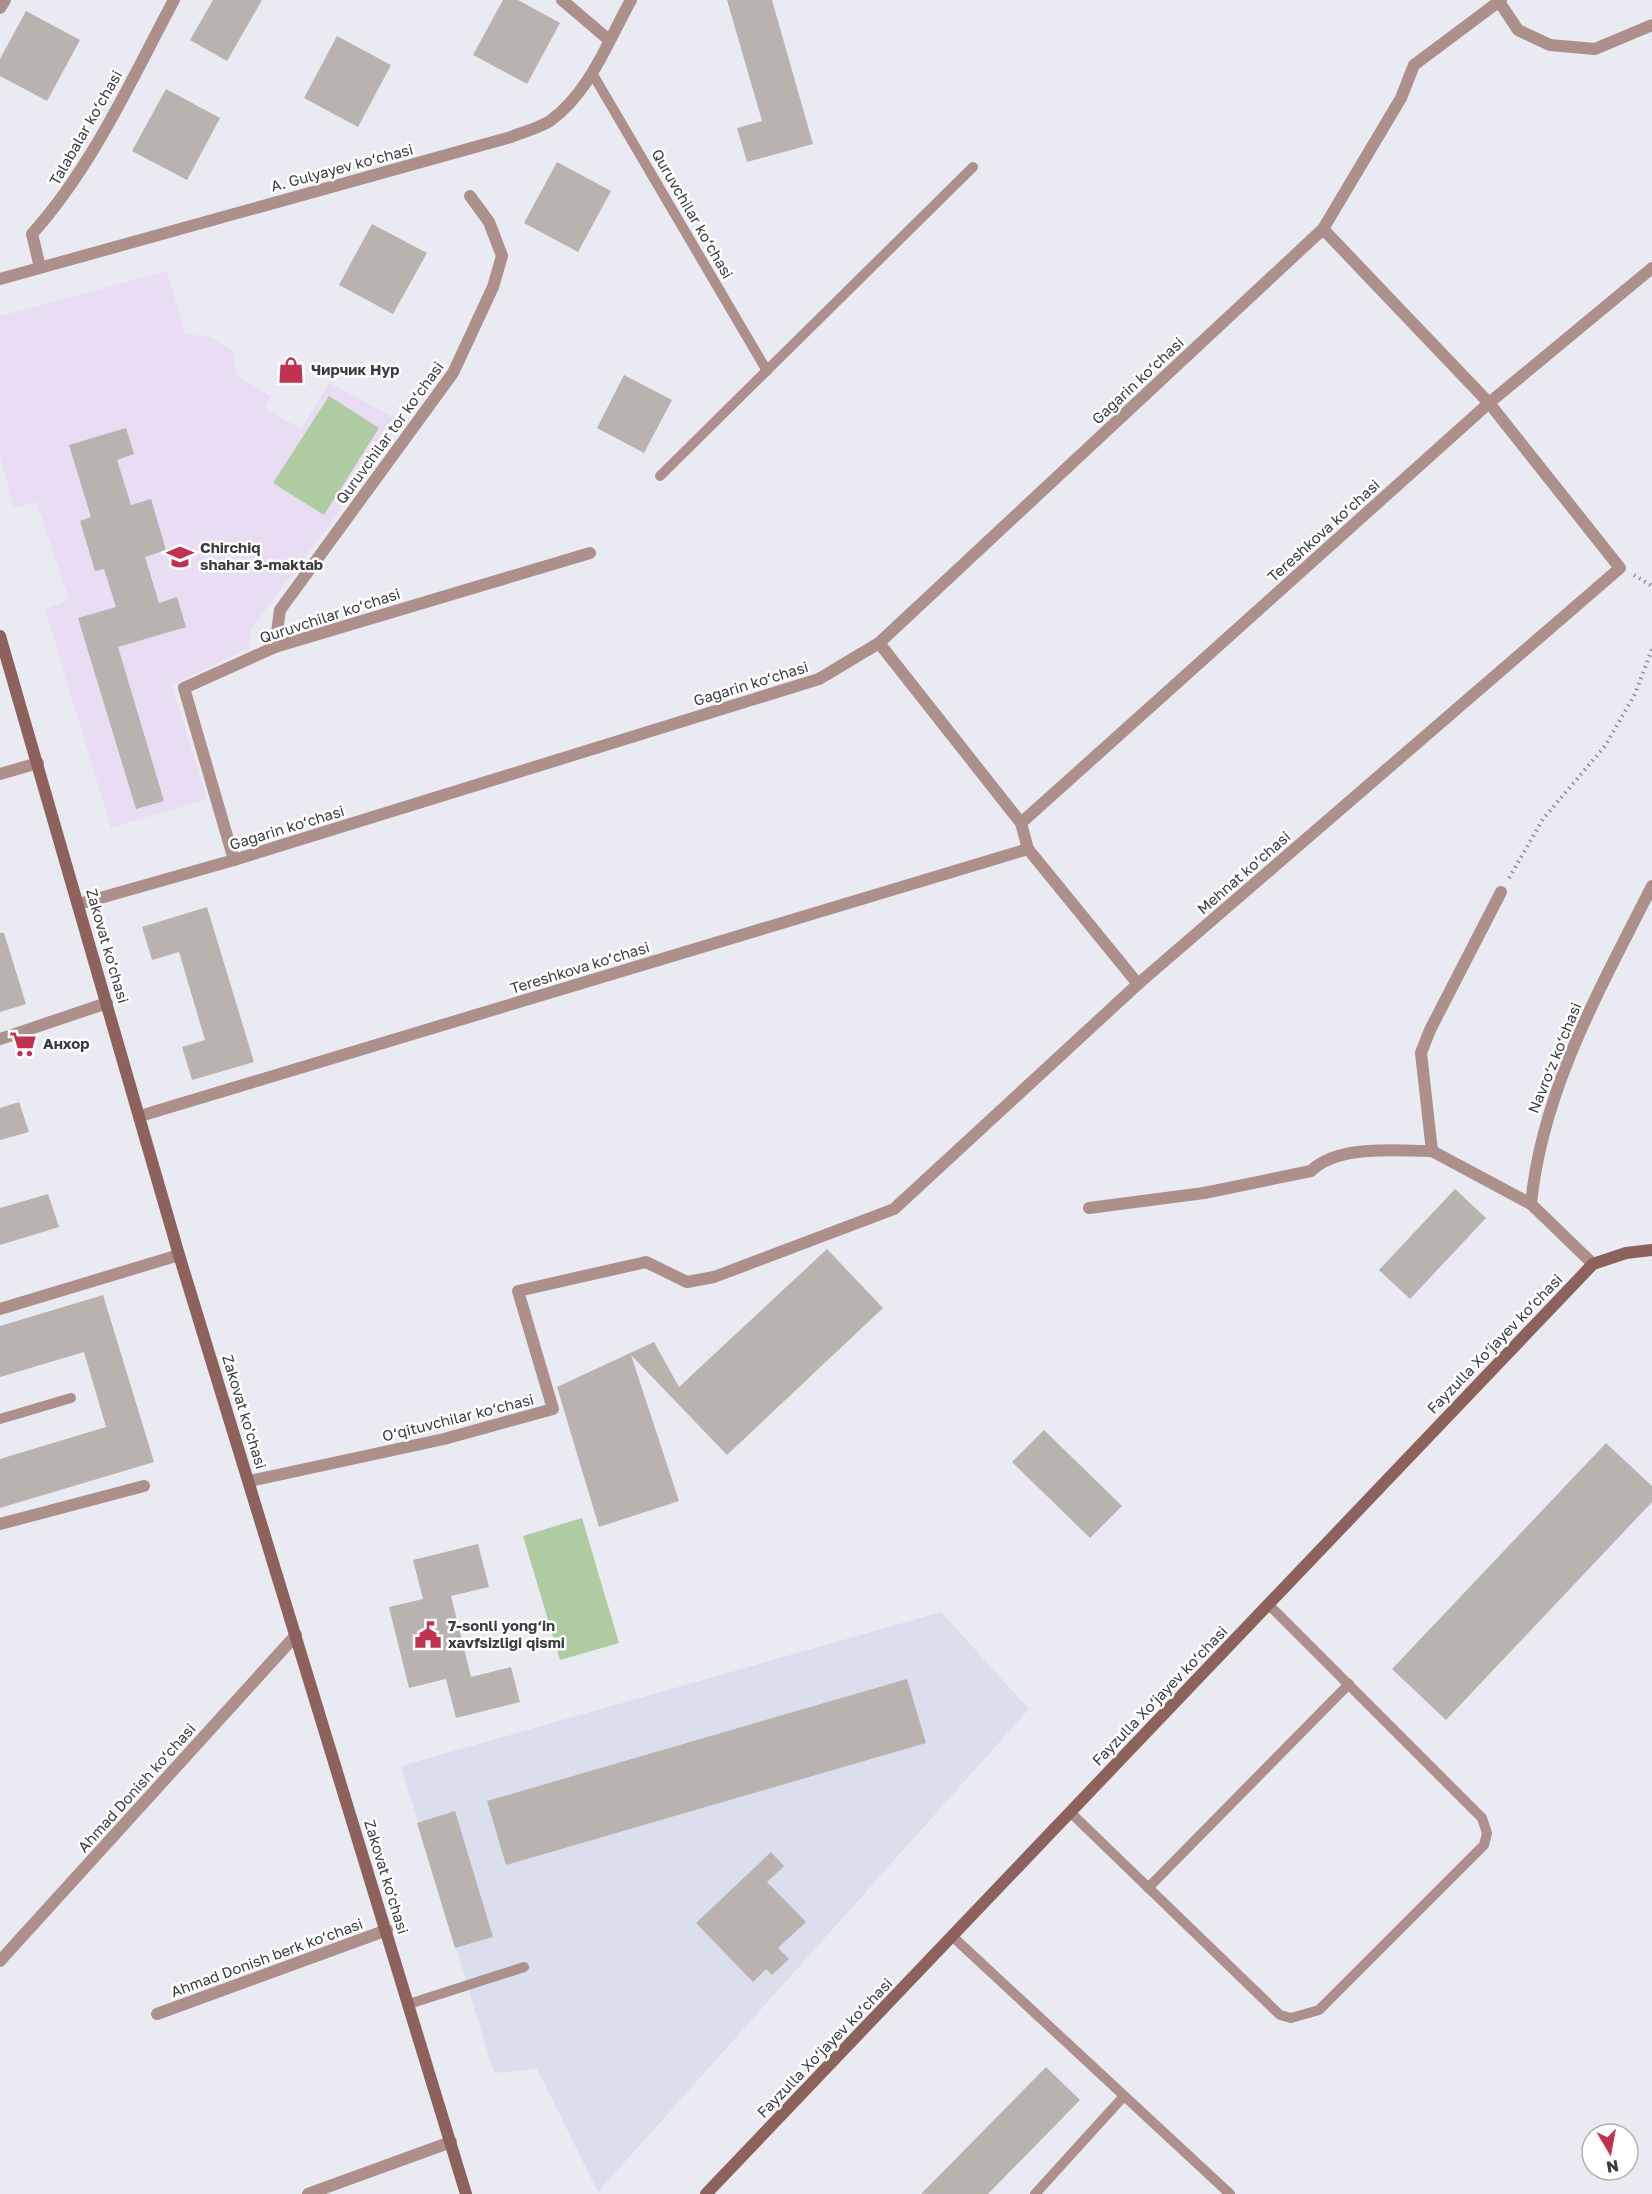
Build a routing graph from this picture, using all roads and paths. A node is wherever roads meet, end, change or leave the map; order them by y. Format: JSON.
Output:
{"nodes":[{"id":1,"x":5,"y":0,"type":"edge"},
{"id":2,"x":174,"y":0,"type":"edge"},
{"id":3,"x":562,"y":0,"type":"edge"},
{"id":4,"x":631,"y":0,"type":"edge"},
{"id":5,"x":1501,"y":2,"type":"edge"},
{"id":6,"x":0,"y":8,"type":"edge"},
{"id":7,"x":1652,"y":25,"type":"edge"},
{"id":8,"x":609,"y":40,"type":"junction"},
{"id":9,"x":592,"y":73,"type":"junction"},
{"id":10,"x":973,"y":167,"type":"dead end"},
{"id":11,"x":470,"y":196,"type":"dead end"},
{"id":12,"x":1323,"y":229,"type":"junction"},
{"id":13,"x":40,"y":267,"type":"junction"},
{"id":14,"x":1652,"y":268,"type":"edge"},
{"id":15,"x":0,"y":279,"type":"edge"},
{"id":16,"x":767,"y":371,"type":"junction"},
{"id":17,"x":1489,"y":403,"type":"junction"},
{"id":18,"x":660,"y":476,"type":"dead end"},
{"id":19,"x":590,"y":553,"type":"dead end"},
{"id":20,"x":0,"y":636,"type":"edge"},
{"id":21,"x":879,"y":643,"type":"junction"},
{"id":22,"x":275,"y":647,"type":"junction"},
{"id":23,"x":1652,"y":649,"type":"edge"},
{"id":24,"x":38,"y":763,"type":"junction"},
{"id":25,"x":0,"y":774,"type":"edge"},
{"id":26,"x":1021,"y":823,"type":"junction"},
{"id":27,"x":1029,"y":849,"type":"junction"},
{"id":28,"x":234,"y":860,"type":"junction"},
{"id":29,"x":1652,"y":886,"type":"edge"},
{"id":30,"x":1501,"y":892,"type":"joint"},
{"id":31,"x":79,"y":904,"type":"junction"},
{"id":32,"x":1138,"y":984,"type":"junction"},
{"id":33,"x":107,"y":1003,"type":"junction"},
{"id":34,"x":0,"y":1039,"type":"edge"},
{"id":35,"x":140,"y":1116,"type":"junction"},
{"id":36,"x":1432,"y":1151,"type":"junction"},
{"id":37,"x":1530,"y":1204,"type":"junction"},
{"id":38,"x":1089,"y":1208,"type":"dead end"},
{"id":39,"x":894,"y":1209,"type":"joint"},
{"id":40,"x":1652,"y":1250,"type":"edge"},
{"id":41,"x":179,"y":1255,"type":"junction"},
{"id":42,"x":1593,"y":1264,"type":"junction"},
{"id":43,"x":0,"y":1308,"type":"edge"},
{"id":44,"x":71,"y":1398,"type":"dead end"},
{"id":45,"x":0,"y":1419,"type":"edge"},
{"id":46,"x":250,"y":1481,"type":"junction"},
{"id":47,"x":144,"y":1486,"type":"dead end"},
{"id":48,"x":0,"y":1524,"type":"edge"},
{"id":49,"x":1268,"y":1604,"type":"junction"},
{"id":50,"x":296,"y":1635,"type":"junction"},
{"id":51,"x":1348,"y":1684,"type":"junction"},
{"id":52,"x":1070,"y":1812,"type":"junction"},
{"id":53,"x":1148,"y":1888,"type":"junction"},
{"id":54,"x":387,"y":1930,"type":"junction"},
{"id":55,"x":952,"y":1936,"type":"junction"},
{"id":56,"x":0,"y":1961,"type":"edge"},
{"id":57,"x":524,"y":1967,"type":"dead end"},
{"id":58,"x":409,"y":2004,"type":"junction"},
{"id":59,"x":157,"y":2014,"type":"dead end"},
{"id":60,"x":1124,"y":2096,"type":"junction"},
{"id":61,"x":452,"y":2142,"type":"junction"},
{"id":62,"x":710,"y":2193,"type":"edge"},
{"id":63,"x":308,"y":2194,"type":"edge"},
{"id":64,"x":466,"y":2194,"type":"edge"},
{"id":65,"x":1035,"y":2194,"type":"edge"},
{"id":66,"x":1230,"y":2194,"type":"edge"}],
"edges":[{"from":1,"to":6,"type":"street"},
{"from":2,"to":13,"type":"street","name":"Talabalar ko‘chasi"},
{"from":3,"to":8,"type":"street"},
{"from":4,"to":8,"type":"street","name":"A. Gulyayev ko‘chasi"},
{"from":5,"to":7,"type":"street"},
{"from":5,"to":12,"type":"street","name":"Gagarin ko‘chasi"},
{"from":8,"to":9,"type":"street","name":"A. Gulyayev ko‘chasi"},
{"from":9,"to":13,"type":"street","name":"A. Gulyayev ko‘chasi"},
{"from":9,"to":16,"type":"lane","name":"Quruvchilar ko‘chasi"},
{"from":10,"to":16,"type":"lane"},
{"from":11,"to":22,"type":"street","name":"Quruvchilar tor ko‘chasi"},
{"from":12,"to":17,"type":"street"},
{"from":12,"to":21,"type":"street","name":"Gagarin ko‘chasi"},
{"from":13,"to":15,"type":"street","name":"A. Gulyayev ko‘chasi"},
{"from":14,"to":17,"type":"street","name":"Tereshkova ko‘chasi"},
{"from":16,"to":18,"type":"lane"},
{"from":17,"to":26,"type":"street","name":"Tereshkova ko‘chasi"},
{"from":17,"to":32,"type":"street","name":"Mehnat ko‘chasi"},
{"from":19,"to":22,"type":"street","name":"Quruvchilar ko‘chasi"},
{"from":20,"to":24,"type":"main road","name":"Zakovat ko'chasi"},
{"from":21,"to":26,"type":"street"},
{"from":21,"to":28,"type":"street","name":"Gagarin ko‘chasi"},
{"from":22,"to":28,"type":"street","name":"Quruvchilar ko‘chasi"},
{"from":23,"to":30,"type":"path"},
{"from":24,"to":25,"type":"street"},
{"from":24,"to":31,"type":"main road","name":"Zakovat ko'chasi"},
{"from":26,"to":27,"type":"street"},
{"from":27,"to":32,"type":"street"},
{"from":27,"to":35,"type":"street","name":"Tereshkova ko‘chasi"},
{"from":28,"to":31,"type":"street","name":"Gagarin ko‘chasi"},
{"from":29,"to":37,"type":"street","name":"Navro‘z ko‘chasi"},
{"from":30,"to":36,"type":"street"},
{"from":31,"to":33,"type":"main road","name":"Zakovat ko'chasi"},
{"from":32,"to":39,"type":"street","name":"Mehnat ko‘chasi"},
{"from":33,"to":34,"type":"street"},
{"from":33,"to":35,"type":"main road","name":"Zakovat ko'chasi"},
{"from":35,"to":41,"type":"main road","name":"Zakovat ko'chasi"},
{"from":36,"to":37,"type":"street"},
{"from":36,"to":38,"type":"street"},
{"from":37,"to":42,"type":"street"},
{"from":39,"to":46,"type":"street","name":"O‘qituvchilar ko‘chasi"},
{"from":40,"to":42,"type":"main road","name":"Fayzulla Xo‘jayev ko‘chasi"},
{"from":41,"to":43,"type":"street"},
{"from":41,"to":46,"type":"main road","name":"Zakovat ko'chasi"},
{"from":42,"to":49,"type":"main road","name":"Fayzulla Xo‘jayev ko‘chasi"},
{"from":44,"to":45,"type":"lane"},
{"from":46,"to":50,"type":"main road","name":"Zakovat ko'chasi"},
{"from":47,"to":48,"type":"street"},
{"from":49,"to":51,"type":"lane"},
{"from":49,"to":52,"type":"main road","name":"Fayzulla Xo‘jayev ko‘chasi"},
{"from":50,"to":54,"type":"main road","name":"Zakovat ko'chasi"},
{"from":50,"to":56,"type":"street","name":"Ahmad Donish ko‘chasi"},
{"from":51,"to":53,"type":"lane"},
{"from":51,"to":53,"type":"lane"},
{"from":52,"to":53,"type":"lane"},
{"from":52,"to":55,"type":"main road","name":"Fayzulla Xo‘jayev ko‘chasi"},
{"from":54,"to":58,"type":"main road","name":"Zakovat ko'chasi"},
{"from":54,"to":59,"type":"street","name":"Ahmad Donish berk ko‘chasi"},
{"from":55,"to":60,"type":"lane"},
{"from":55,"to":62,"type":"main road","name":"Fayzulla Xo‘jayev ko‘chasi"},
{"from":57,"to":58,"type":"lane"},
{"from":58,"to":61,"type":"main road","name":"Zakovat ko'chasi"},
{"from":60,"to":65,"type":"lane"},
{"from":60,"to":66,"type":"lane"},
{"from":61,"to":63,"type":"street"},
{"from":61,"to":64,"type":"main road","name":"Zakovat ko'chasi"}]}
